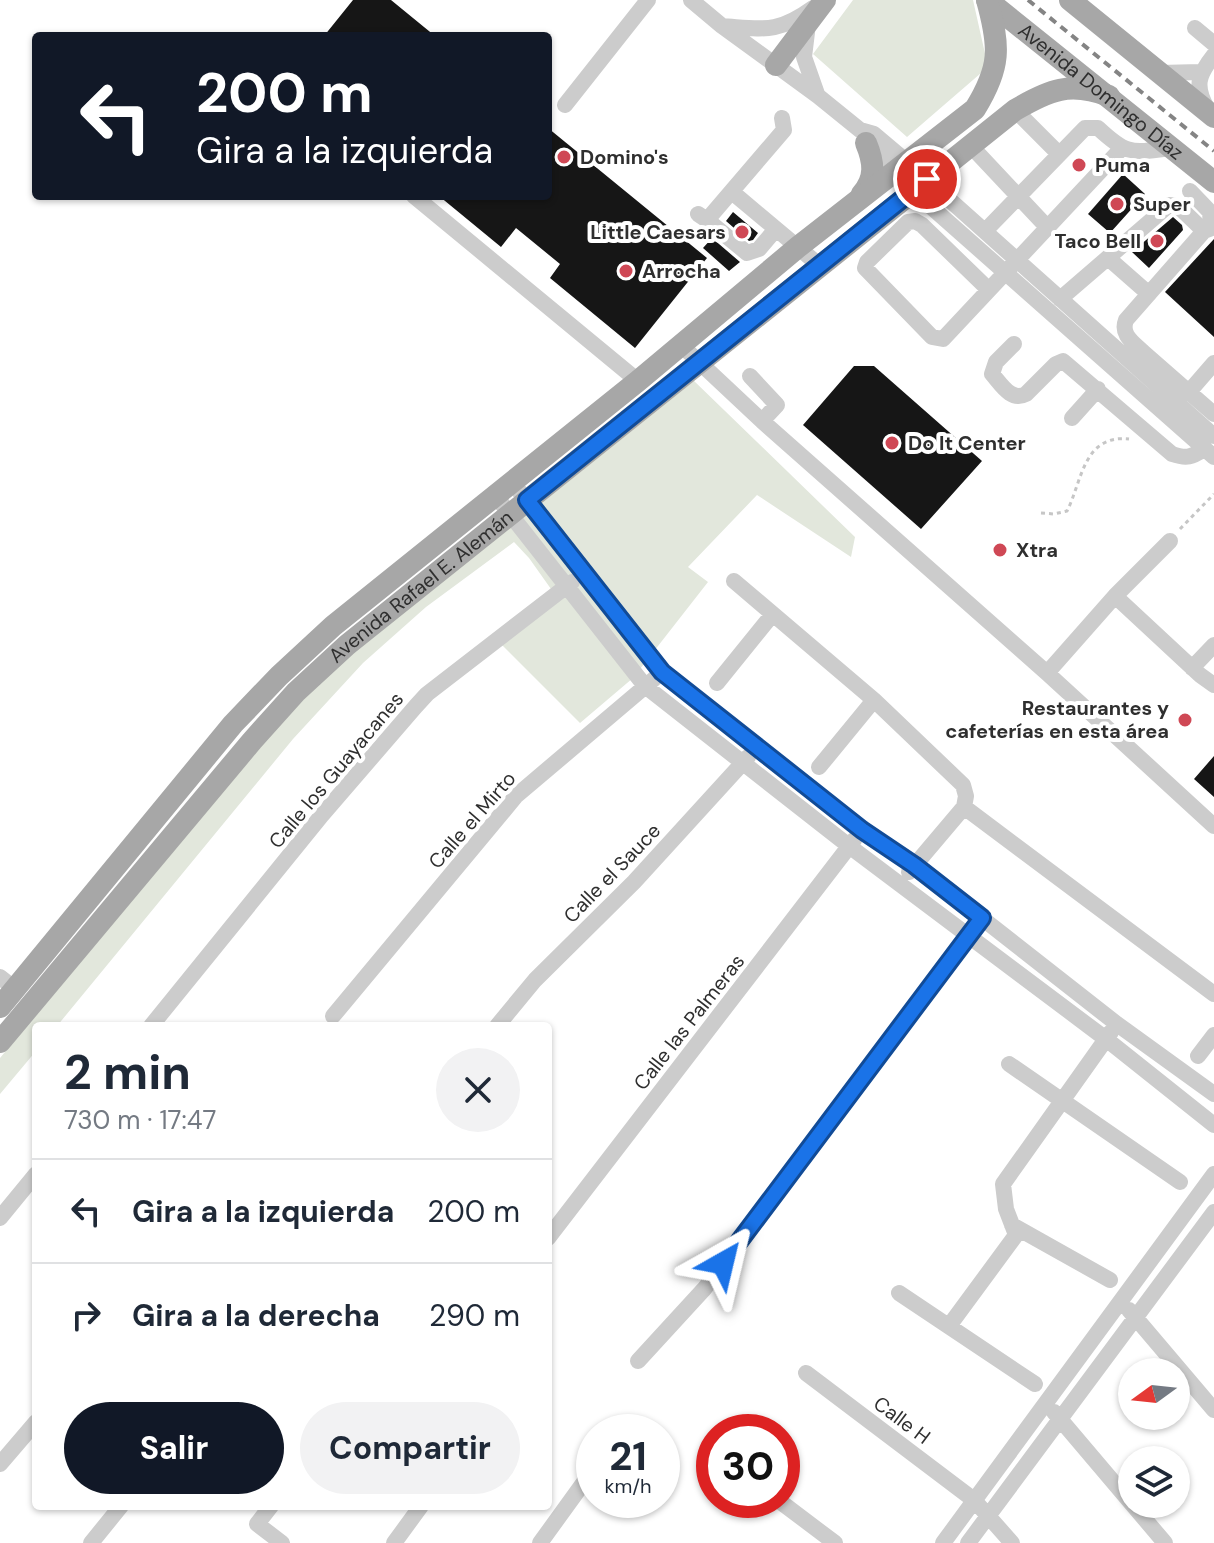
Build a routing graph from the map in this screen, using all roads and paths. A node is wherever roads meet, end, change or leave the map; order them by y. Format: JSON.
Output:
{"nodes":[{"id":1,"x":648,"y":0,"type":"edge"},
{"id":2,"x":825,"y":0,"type":"edge"},
{"id":3,"x":987,"y":0,"type":"edge"},
{"id":4,"x":1070,"y":0,"type":"edge"},
{"id":5,"x":700,"y":3,"type":"edge"},
{"id":6,"x":808,"y":23,"type":"junction"},
{"id":7,"x":722,"y":26,"type":"junction"},
{"id":8,"x":1195,"y":28,"type":"dead end"},
{"id":9,"x":1214,"y":44,"type":"edge"},
{"id":10,"x":1214,"y":55,"type":"edge"},
{"id":11,"x":776,"y":65,"type":"junction"},
{"id":12,"x":1200,"y":72,"type":"junction"},
{"id":13,"x":1160,"y":73,"type":"junction"},
{"id":14,"x":818,"y":96,"type":"junction"},
{"id":15,"x":1111,"y":99,"type":"junction"},
{"id":16,"x":565,"y":105,"type":"dead end"},
{"id":17,"x":1015,"y":110,"type":"junction"},
{"id":18,"x":1212,"y":115,"type":"edge"},
{"id":19,"x":782,"y":118,"type":"dead end"},
{"id":20,"x":1105,"y":135,"type":"junction"},
{"id":21,"x":863,"y":137,"type":"junction"},
{"id":22,"x":970,"y":145,"type":"junction"},
{"id":23,"x":1173,"y":148,"type":"junction"},
{"id":24,"x":1121,"y":149,"type":"junction"},
{"id":25,"x":1059,"y":154,"type":"junction"},
{"id":26,"x":900,"y":167,"type":"junction"},
{"id":27,"x":1214,"y":182,"type":"edge"},
{"id":28,"x":920,"y":185,"type":"junction"},
{"id":29,"x":1190,"y":191,"type":"dead end"},
{"id":30,"x":732,"y":192,"type":"junction"},
{"id":31,"x":1018,"y":196,"type":"junction"},
{"id":32,"x":859,"y":199,"type":"junction"},
{"id":33,"x":419,"y":200,"type":"edge"},
{"id":34,"x":1047,"y":227,"type":"junction"},
{"id":35,"x":776,"y":229,"type":"junction"},
{"id":36,"x":1210,"y":229,"type":"edge"},
{"id":37,"x":985,"y":231,"type":"junction"},
{"id":38,"x":798,"y":247,"type":"junction"},
{"id":39,"x":1108,"y":258,"type":"junction"},
{"id":40,"x":1018,"y":261,"type":"junction"},
{"id":41,"x":819,"y":265,"type":"junction"},
{"id":42,"x":1005,"y":273,"type":"junction"},
{"id":43,"x":989,"y":290,"type":"junction"},
{"id":44,"x":1149,"y":294,"type":"junction"},
{"id":45,"x":1060,"y":299,"type":"junction"},
{"id":46,"x":1014,"y":344,"type":"dead end"},
{"id":47,"x":682,"y":346,"type":"junction"},
{"id":48,"x":698,"y":363,"type":"junction"},
{"id":49,"x":1214,"y":363,"type":"edge"},
{"id":50,"x":1133,"y":364,"type":"junction"},
{"id":51,"x":750,"y":376,"type":"dead end"},
{"id":52,"x":638,"y":381,"type":"junction"},
{"id":53,"x":1098,"y":389,"type":"junction"},
{"id":54,"x":1188,"y":393,"type":"junction"},
{"id":55,"x":1214,"y":414,"type":"edge"},
{"id":56,"x":1072,"y":418,"type":"dead end"},
{"id":57,"x":762,"y":421,"type":"junction"},
{"id":58,"x":1152,"y":436,"type":"junction"},
{"id":59,"x":1211,"y":447,"type":"edge"},
{"id":60,"x":504,"y":489,"type":"junction"},
{"id":61,"x":1214,"y":494,"type":"edge"},
{"id":62,"x":519,"y":507,"type":"junction"},
{"id":63,"x":1041,"y":513,"type":"dead end"},
{"id":64,"x":1170,"y":541,"type":"joint"},
{"id":65,"x":584,"y":572,"type":"junction"},
{"id":66,"x":734,"y":581,"type":"dead end"},
{"id":67,"x":566,"y":587,"type":"junction"},
{"id":68,"x":1115,"y":596,"type":"junction"},
{"id":69,"x":772,"y":615,"type":"junction"},
{"id":70,"x":1214,"y":645,"type":"edge"},
{"id":71,"x":1192,"y":668,"type":"junction"},
{"id":72,"x":662,"y":672,"type":"junction"},
{"id":73,"x":1047,"y":673,"type":"junction"},
{"id":74,"x":717,"y":683,"type":"dead end"},
{"id":75,"x":1214,"y":685,"type":"edge"},
{"id":76,"x":645,"y":686,"type":"junction"},
{"id":77,"x":874,"y":700,"type":"junction"},
{"id":78,"x":757,"y":747,"type":"junction"},
{"id":79,"x":742,"y":763,"type":"junction"},
{"id":80,"x":819,"y":767,"type":"dead end"},
{"id":81,"x":964,"y":807,"type":"junction"},
{"id":82,"x":1214,"y":826,"type":"edge"},
{"id":83,"x":862,"y":830,"type":"junction"},
{"id":84,"x":849,"y":846,"type":"junction"},
{"id":85,"x":914,"y":865,"type":"junction"},
{"id":86,"x":900,"y":884,"type":"junction"},
{"id":87,"x":982,"y":918,"type":"junction"},
{"id":88,"x":968,"y":937,"type":"junction"},
{"id":89,"x":8,"y":983,"type":"edge"},
{"id":90,"x":1214,"y":994,"type":"edge"},
{"id":91,"x":0,"y":1007,"type":"edge"},
{"id":92,"x":333,"y":1016,"type":"dead end"},
{"id":93,"x":154,"y":1022,"type":"edge"},
{"id":94,"x":500,"y":1022,"type":"edge"},
{"id":95,"x":1117,"y":1024,"type":"junction"},
{"id":96,"x":1214,"y":1035,"type":"edge"},
{"id":97,"x":1106,"y":1039,"type":"junction"},
{"id":98,"x":0,"y":1042,"type":"edge"},
{"id":99,"x":1198,"y":1056,"type":"dead end"},
{"id":100,"x":1009,"y":1064,"type":"dead end"},
{"id":101,"x":1214,"y":1094,"type":"edge"},
{"id":102,"x":1061,"y":1103,"type":"junction"},
{"id":103,"x":1214,"y":1125,"type":"edge"},
{"id":104,"x":1214,"y":1174,"type":"edge"},
{"id":105,"x":32,"y":1179,"type":"edge"},
{"id":106,"x":1180,"y":1182,"type":"dead end"},
{"id":107,"x":1196,"y":1200,"type":"junction"},
{"id":108,"x":1214,"y":1213,"type":"edge"},
{"id":109,"x":0,"y":1218,"type":"edge"},
{"id":110,"x":1012,"y":1225,"type":"junction"},
{"id":111,"x":552,"y":1233,"type":"edge"},
{"id":112,"x":1110,"y":1280,"type":"dead end"},
{"id":113,"x":899,"y":1293,"type":"dead end"},
{"id":114,"x":1120,"y":1300,"type":"junction"},
{"id":115,"x":1135,"y":1317,"type":"junction"},
{"id":116,"x":949,"y":1326,"type":"junction"},
{"id":117,"x":638,"y":1361,"type":"dead end"},
{"id":118,"x":806,"y":1373,"type":"dead end"},
{"id":119,"x":1035,"y":1384,"type":"dead end"},
{"id":120,"x":1046,"y":1402,"type":"junction"},
{"id":121,"x":1214,"y":1410,"type":"edge"},
{"id":122,"x":1060,"y":1419,"type":"junction"},
{"id":123,"x":32,"y":1427,"type":"edge"},
{"id":124,"x":0,"y":1464,"type":"edge"},
{"id":125,"x":1118,"y":1487,"type":"edge"},
{"id":126,"x":576,"y":1493,"type":"edge"},
{"id":127,"x":974,"y":1500,"type":"junction"},
{"id":128,"x":118,"y":1510,"type":"edge"},
{"id":129,"x":268,"y":1510,"type":"edge"},
{"id":130,"x":418,"y":1510,"type":"edge"},
{"id":131,"x":988,"y":1515,"type":"junction"},
{"id":132,"x":800,"y":1517,"type":"edge"},
{"id":133,"x":1144,"y":1518,"type":"edge"},
{"id":134,"x":91,"y":1543,"type":"edge"},
{"id":135,"x":282,"y":1543,"type":"edge"},
{"id":136,"x":394,"y":1543,"type":"edge"},
{"id":137,"x":540,"y":1543,"type":"edge"},
{"id":138,"x":835,"y":1543,"type":"edge"},
{"id":139,"x":943,"y":1543,"type":"edge"},
{"id":140,"x":968,"y":1543,"type":"edge"},
{"id":141,"x":1012,"y":1543,"type":"edge"},
{"id":142,"x":1165,"y":1543,"type":"edge"}],
"edges":[{"from":1,"to":16,"type":"street"},
{"from":2,"to":6,"type":"main road"},
{"from":2,"to":7,"type":"street"},
{"from":3,"to":15,"type":"main road","name":"Avenida Domingo Díaz"},
{"from":3,"to":26,"type":"main road","name":"Avenida Rafael E. Alemán"},
{"from":4,"to":13,"type":"main road"},
{"from":5,"to":7,"type":"street"},
{"from":6,"to":11,"type":"main road"},
{"from":6,"to":14,"type":"street"},
{"from":7,"to":11,"type":"street"},
{"from":8,"to":9,"type":"street"},
{"from":10,"to":12,"type":"street"},
{"from":11,"to":14,"type":"street"},
{"from":12,"to":13,"type":"street"},
{"from":12,"to":18,"type":"street"},
{"from":13,"to":18,"type":"main road"},
{"from":14,"to":21,"type":"street"},
{"from":15,"to":17,"type":"main road","name":"Avenida Rafael E. Alemán"},
{"from":15,"to":20,"type":"street"},
{"from":15,"to":23,"type":"main road","name":"Avenida Domingo Díaz"},
{"from":17,"to":22,"type":"main road","name":"Avenida Rafael E. Alemán"},
{"from":17,"to":25,"type":"street"},
{"from":19,"to":30,"type":"street"},
{"from":20,"to":24,"type":"street"},
{"from":20,"to":25,"type":"street"},
{"from":21,"to":26,"type":"street"},
{"from":21,"to":32,"type":"main road"},
{"from":22,"to":28,"type":"main road","name":"Avenida Rafael E. Alemán"},
{"from":22,"to":31,"type":"street"},
{"from":23,"to":24,"type":"street"},
{"from":23,"to":27,"type":"main road","name":"Avenida Domingo Díaz"},
{"from":24,"to":34,"type":"street"},
{"from":25,"to":31,"type":"street"},
{"from":26,"to":28,"type":"street"},
{"from":26,"to":32,"type":"main road","name":"Avenida Rafael E. Alemán"},
{"from":28,"to":37,"type":"street"},
{"from":28,"to":41,"type":"main road","name":"Avenida Rafael E. Alemán"},
{"from":28,"to":42,"type":"street"},
{"from":29,"to":36,"type":"street"},
{"from":30,"to":35,"type":"street"},
{"from":30,"to":35,"type":"street"},
{"from":31,"to":34,"type":"street"},
{"from":31,"to":37,"type":"street"},
{"from":32,"to":38,"type":"main road","name":"Avenida Rafael E. Alemán"},
{"from":33,"to":52,"type":"street"},
{"from":34,"to":40,"type":"street"},
{"from":35,"to":38,"type":"street"},
{"from":36,"to":39,"type":"street"},
{"from":36,"to":44,"type":"street"},
{"from":37,"to":40,"type":"street"},
{"from":38,"to":41,"type":"street"},
{"from":38,"to":47,"type":"main road","name":"Avenida Rafael E. Alemán"},
{"from":39,"to":44,"type":"street"},
{"from":39,"to":45,"type":"street"},
{"from":40,"to":42,"type":"street"},
{"from":40,"to":45,"type":"street"},
{"from":41,"to":48,"type":"main road","name":"Avenida Rafael E. Alemán"},
{"from":42,"to":43,"type":"street"},
{"from":42,"to":50,"type":"street"},
{"from":43,"to":43,"type":"street"},
{"from":44,"to":50,"type":"street"},
{"from":45,"to":50,"type":"street"},
{"from":46,"to":53,"type":"street"},
{"from":47,"to":48,"type":"street"},
{"from":47,"to":52,"type":"main road","name":"Avenida Rafael E. Alemán"},
{"from":48,"to":57,"type":"street"},
{"from":48,"to":62,"type":"main road","name":"Avenida Rafael E. Alemán"},
{"from":49,"to":54,"type":"street"},
{"from":50,"to":54,"type":"street"},
{"from":50,"to":59,"type":"street"},
{"from":51,"to":57,"type":"street"},
{"from":52,"to":60,"type":"main road","name":"Avenida Rafael E. Alemán"},
{"from":53,"to":56,"type":"street"},
{"from":53,"to":58,"type":"street"},
{"from":54,"to":55,"type":"street"},
{"from":57,"to":73,"type":"street"},
{"from":58,"to":59,"type":"street"},
{"from":58,"to":63,"type":"path"},
{"from":60,"to":62,"type":"street"},
{"from":60,"to":89,"type":"main road","name":"Avenida Rafael E. Alemán"},
{"from":61,"to":64,"type":"path"},
{"from":62,"to":65,"type":"street"},
{"from":62,"to":67,"type":"street"},
{"from":62,"to":98,"type":"main road","name":"Avenida Rafael E. Alemán"},
{"from":64,"to":68,"type":"street"},
{"from":65,"to":67,"type":"street","name":"Calle los Guayacanes"},
{"from":65,"to":72,"type":"street"},
{"from":66,"to":69,"type":"street"},
{"from":67,"to":76,"type":"street"},
{"from":67,"to":93,"type":"street","name":"Calle los Guayacanes"},
{"from":68,"to":71,"type":"street"},
{"from":68,"to":73,"type":"street"},
{"from":69,"to":74,"type":"street"},
{"from":69,"to":77,"type":"street"},
{"from":70,"to":71,"type":"street"},
{"from":71,"to":75,"type":"street"},
{"from":72,"to":76,"type":"street","name":"Calle el Mirto"},
{"from":72,"to":78,"type":"street"},
{"from":73,"to":82,"type":"street"},
{"from":76,"to":79,"type":"street"},
{"from":76,"to":92,"type":"street","name":"Calle el Mirto"},
{"from":77,"to":80,"type":"street"},
{"from":77,"to":81,"type":"street"},
{"from":78,"to":79,"type":"street","name":"Calle el Sauce"},
{"from":78,"to":83,"type":"street"},
{"from":79,"to":84,"type":"street"},
{"from":79,"to":94,"type":"street","name":"Calle el Sauce"},
{"from":81,"to":85,"type":"street"},
{"from":81,"to":90,"type":"street"},
{"from":83,"to":84,"type":"street","name":"Calle las Palmeras"},
{"from":83,"to":85,"type":"street"},
{"from":84,"to":86,"type":"street"},
{"from":84,"to":111,"type":"street","name":"Calle las Palmeras"},
{"from":85,"to":86,"type":"street"},
{"from":85,"to":87,"type":"street"},
{"from":86,"to":88,"type":"street"},
{"from":87,"to":88,"type":"street"},
{"from":87,"to":95,"type":"street"},
{"from":88,"to":97,"type":"street"},
{"from":88,"to":117,"type":"street"},
{"from":89,"to":91,"type":"main road","name":"Avenida Rafael E. Alemán"},
{"from":95,"to":97,"type":"street"},
{"from":95,"to":101,"type":"street"},
{"from":96,"to":99,"type":"street"},
{"from":97,"to":102,"type":"street"},
{"from":97,"to":103,"type":"street"},
{"from":100,"to":102,"type":"street"},
{"from":102,"to":106,"type":"street"},
{"from":102,"to":110,"type":"street"},
{"from":104,"to":107,"type":"street"},
{"from":105,"to":109,"type":"street"},
{"from":107,"to":108,"type":"street"},
{"from":107,"to":114,"type":"street"},
{"from":108,"to":115,"type":"street"},
{"from":110,"to":112,"type":"street"},
{"from":110,"to":116,"type":"street"},
{"from":113,"to":116,"type":"street"},
{"from":114,"to":115,"type":"street"},
{"from":114,"to":120,"type":"street"},
{"from":115,"to":121,"type":"street"},
{"from":115,"to":122,"type":"street"},
{"from":116,"to":119,"type":"street"},
{"from":118,"to":127,"type":"street","name":"Calle H"},
{"from":120,"to":122,"type":"street"},
{"from":120,"to":127,"type":"street"},
{"from":122,"to":125,"type":"street"},
{"from":122,"to":131,"type":"street"},
{"from":123,"to":124,"type":"street"},
{"from":126,"to":137,"type":"street"},
{"from":127,"to":131,"type":"street","name":"Calle H"},
{"from":127,"to":139,"type":"street"},
{"from":128,"to":134,"type":"street"},
{"from":129,"to":135,"type":"street"},
{"from":130,"to":136,"type":"street"},
{"from":131,"to":140,"type":"street"},
{"from":131,"to":141,"type":"street","name":"Calle H"},
{"from":132,"to":138,"type":"street"},
{"from":133,"to":142,"type":"street"}]}
